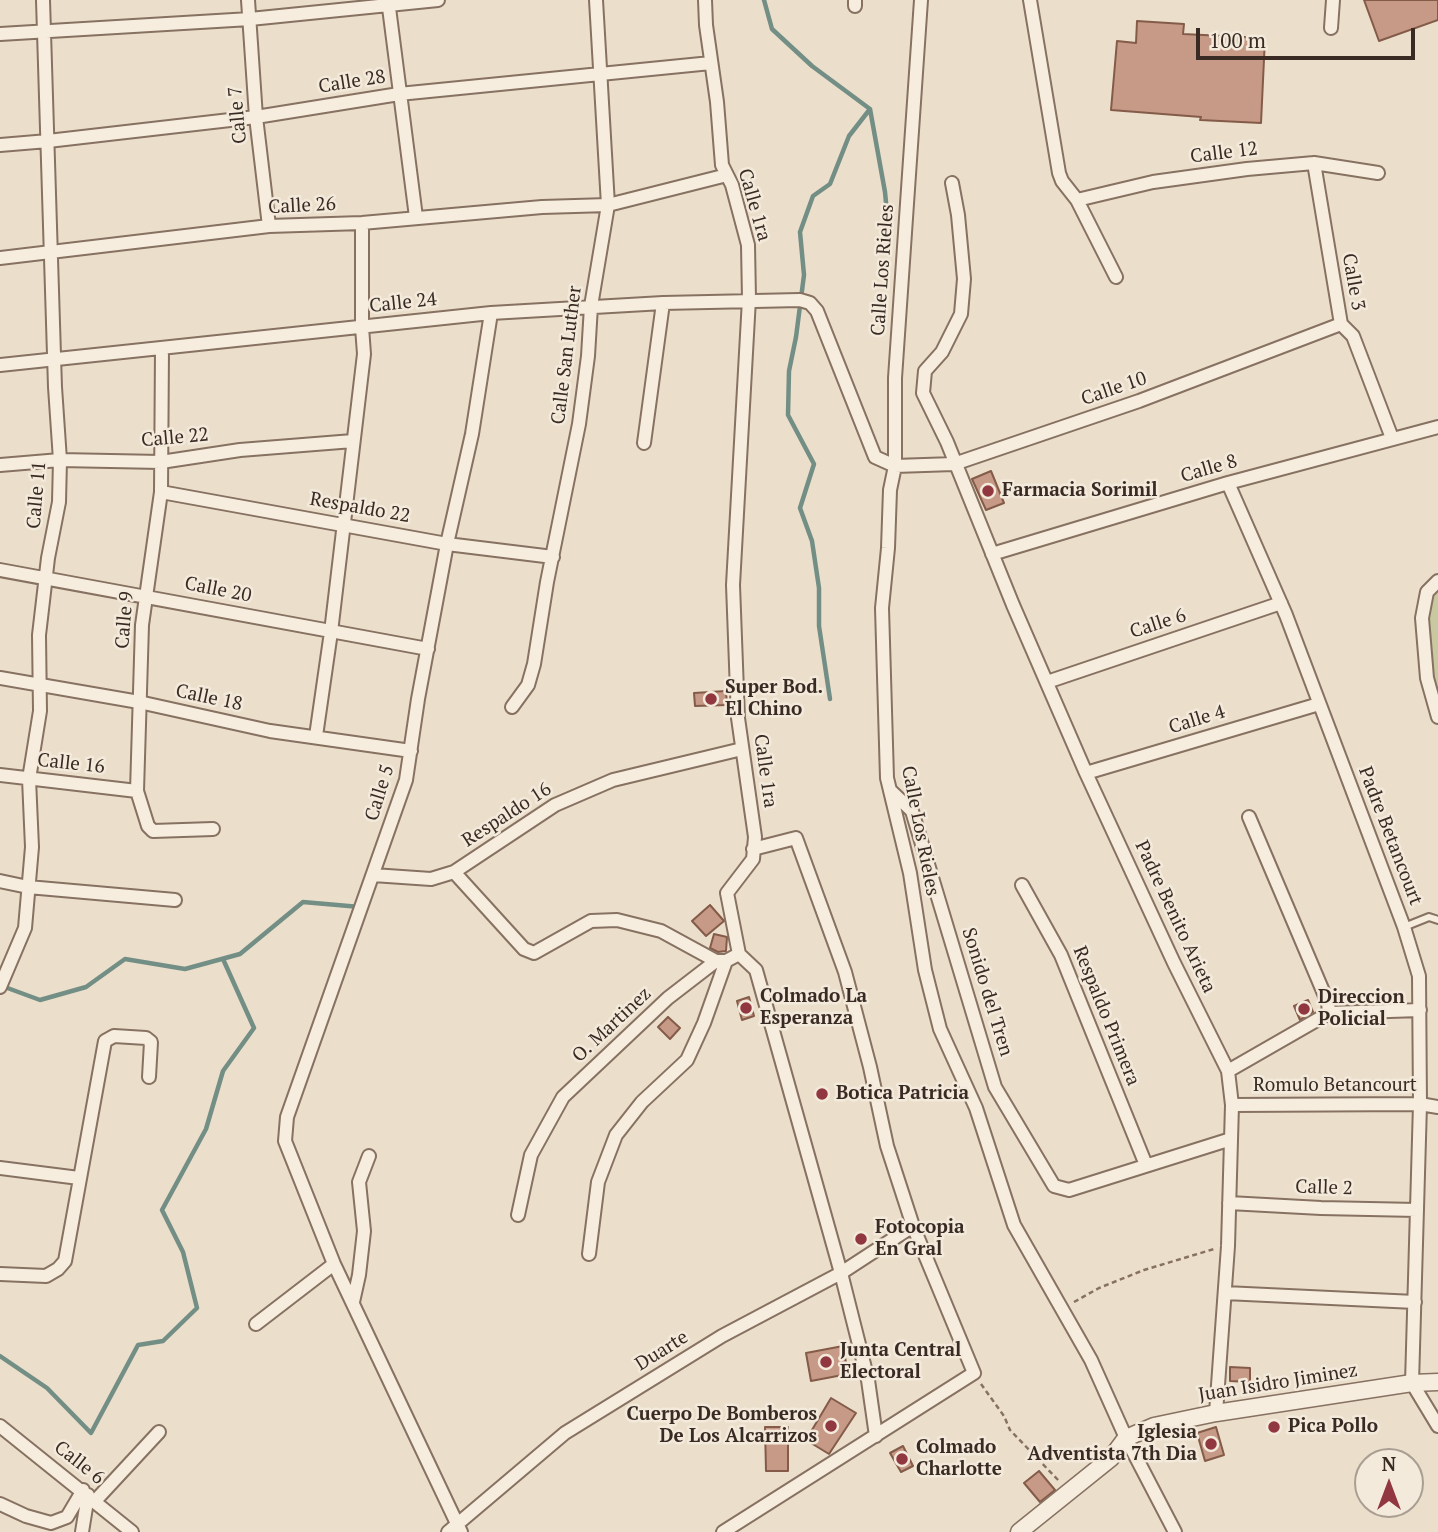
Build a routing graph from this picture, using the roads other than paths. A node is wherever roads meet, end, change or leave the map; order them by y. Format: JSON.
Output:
{"nodes":[{"id":1,"x":43,"y":0,"type":"edge"},
{"id":2,"x":248,"y":0,"type":"edge"},
{"id":3,"x":438,"y":0,"type":"edge"},
{"id":4,"x":596,"y":0,"type":"edge"},
{"id":5,"x":705,"y":0,"type":"edge"},
{"id":6,"x":921,"y":0,"type":"edge"},
{"id":7,"x":1030,"y":0,"type":"edge"},
{"id":8,"x":1333,"y":0,"type":"edge"},
{"id":9,"x":389,"y":3,"type":"edge"},
{"id":10,"x":250,"y":19,"type":"junction"},
{"id":11,"x":1331,"y":28,"type":"dead end"},
{"id":12,"x":43,"y":33,"type":"junction"},
{"id":13,"x":0,"y":34,"type":"edge"},
{"id":14,"x":711,"y":63,"type":"junction"},
{"id":15,"x":601,"y":74,"type":"junction"},
{"id":16,"x":399,"y":94,"type":"junction"},
{"id":17,"x":257,"y":117,"type":"junction"},
{"id":18,"x":48,"y":141,"type":"junction"},
{"id":19,"x":0,"y":145,"type":"edge"},
{"id":20,"x":1314,"y":163,"type":"junction"},
{"id":21,"x":1378,"y":173,"type":"dead end"},
{"id":22,"x":727,"y":175,"type":"junction"},
{"id":23,"x":952,"y":183,"type":"dead end"},
{"id":24,"x":1077,"y":200,"type":"junction"},
{"id":25,"x":608,"y":205,"type":"junction"},
{"id":26,"x":416,"y":217,"type":"junction"},
{"id":27,"x":362,"y":223,"type":"junction"},
{"id":28,"x":269,"y":226,"type":"junction"},
{"id":29,"x":51,"y":253,"type":"junction"},
{"id":30,"x":0,"y":258,"type":"edge"},
{"id":31,"x":1116,"y":277,"type":"dead end"},
{"id":32,"x":749,"y":299,"type":"junction"},
{"id":33,"x":663,"y":303,"type":"junction"},
{"id":34,"x":591,"y":306,"type":"junction"},
{"id":35,"x":491,"y":313,"type":"junction"},
{"id":36,"x":1341,"y":324,"type":"junction"},
{"id":37,"x":362,"y":327,"type":"junction"},
{"id":38,"x":162,"y":349,"type":"junction"},
{"id":39,"x":54,"y":359,"type":"junction"},
{"id":40,"x":0,"y":365,"type":"edge"},
{"id":41,"x":1438,"y":427,"type":"edge"},
{"id":42,"x":1392,"y":438,"type":"junction"},
{"id":43,"x":353,"y":441,"type":"junction"},
{"id":44,"x":644,"y":443,"type":"dead end"},
{"id":45,"x":60,"y":460,"type":"junction"},
{"id":46,"x":161,"y":461,"type":"junction"},
{"id":47,"x":954,"y":464,"type":"junction"},
{"id":48,"x":0,"y":466,"type":"edge"},
{"id":49,"x":895,"y":466,"type":"junction"},
{"id":50,"x":1228,"y":483,"type":"junction"},
{"id":51,"x":161,"y":492,"type":"junction"},
{"id":52,"x":344,"y":524,"type":"junction"},
{"id":53,"x":447,"y":544,"type":"junction"},
{"id":54,"x":992,"y":554,"type":"junction"},
{"id":55,"x":553,"y":557,"type":"junction"},
{"id":56,"x":0,"y":570,"type":"edge"},
{"id":57,"x":47,"y":578,"type":"junction"},
{"id":58,"x":1438,"y":581,"type":"edge"},
{"id":59,"x":146,"y":596,"type":"junction"},
{"id":60,"x":1281,"y":603,"type":"junction"},
{"id":61,"x":331,"y":632,"type":"junction"},
{"id":62,"x":428,"y":649,"type":"junction"},
{"id":63,"x":0,"y":678,"type":"edge"},
{"id":64,"x":1047,"y":681,"type":"junction"},
{"id":65,"x":40,"y":686,"type":"junction"},
{"id":66,"x":139,"y":702,"type":"junction"},
{"id":67,"x":1436,"y":703,"type":"edge"},
{"id":68,"x":1319,"y":704,"type":"junction"},
{"id":69,"x":512,"y":707,"type":"dead end"},
{"id":70,"x":1438,"y":718,"type":"edge"},
{"id":71,"x":316,"y":736,"type":"junction"},
{"id":72,"x":742,"y":749,"type":"junction"},
{"id":73,"x":411,"y":751,"type":"junction"},
{"id":74,"x":1086,"y":773,"type":"junction"},
{"id":75,"x":0,"y":775,"type":"edge"},
{"id":76,"x":29,"y":779,"type":"junction"},
{"id":77,"x":137,"y":791,"type":"junction"},
{"id":78,"x":891,"y":791,"type":"junction"},
{"id":79,"x":1249,"y":817,"type":"dead end"},
{"id":80,"x":213,"y":828,"type":"dead end"},
{"id":81,"x":754,"y":849,"type":"junction"},
{"id":82,"x":454,"y":872,"type":"junction"},
{"id":83,"x":373,"y":875,"type":"junction"},
{"id":84,"x":0,"y":881,"type":"edge"},
{"id":85,"x":1022,"y":885,"type":"dead end"},
{"id":86,"x":28,"y":887,"type":"junction"},
{"id":87,"x":175,"y":900,"type":"dead end"},
{"id":88,"x":1438,"y":920,"type":"edge"},
{"id":89,"x":1404,"y":926,"type":"junction"},
{"id":90,"x":739,"y":954,"type":"junction"},
{"id":91,"x":721,"y":961,"type":"junction"},
{"id":92,"x":0,"y":987,"type":"edge"},
{"id":93,"x":1420,"y":1010,"type":"junction"},
{"id":94,"x":1329,"y":1013,"type":"junction"},
{"id":95,"x":1228,"y":1071,"type":"junction"},
{"id":96,"x":149,"y":1077,"type":"dead end"},
{"id":97,"x":1420,"y":1104,"type":"junction"},
{"id":98,"x":1231,"y":1105,"type":"junction"},
{"id":99,"x":1438,"y":1107,"type":"edge"},
{"id":100,"x":1231,"y":1139,"type":"junction"},
{"id":101,"x":369,"y":1156,"type":"dead end"},
{"id":102,"x":1146,"y":1165,"type":"junction"},
{"id":103,"x":0,"y":1168,"type":"edge"},
{"id":104,"x":79,"y":1178,"type":"junction"},
{"id":105,"x":1229,"y":1203,"type":"junction"},
{"id":106,"x":1417,"y":1210,"type":"junction"},
{"id":107,"x":518,"y":1215,"type":"dead end"},
{"id":108,"x":913,"y":1226,"type":"junction"},
{"id":109,"x":589,"y":1254,"type":"dead end"},
{"id":110,"x":334,"y":1264,"type":"junction"},
{"id":111,"x":841,"y":1273,"type":"junction"},
{"id":112,"x":0,"y":1274,"type":"edge"},
{"id":113,"x":1226,"y":1293,"type":"junction"},
{"id":114,"x":353,"y":1302,"type":"junction"},
{"id":115,"x":1415,"y":1302,"type":"junction"},
{"id":116,"x":256,"y":1324,"type":"dead end"},
{"id":117,"x":1438,"y":1382,"type":"edge"},
{"id":118,"x":1412,"y":1383,"type":"junction"},
{"id":119,"x":1216,"y":1413,"type":"junction"},
{"id":120,"x":0,"y":1426,"type":"edge"},
{"id":121,"x":1438,"y":1426,"type":"edge"},
{"id":122,"x":159,"y":1432,"type":"dead end"},
{"id":123,"x":876,"y":1436,"type":"junction"},
{"id":124,"x":1126,"y":1438,"type":"junction"},
{"id":125,"x":89,"y":1495,"type":"junction"},
{"id":126,"x":0,"y":1504,"type":"edge"},
{"id":127,"x":455,"y":1530,"type":"edge"},
{"id":128,"x":82,"y":1532,"type":"edge"},
{"id":129,"x":132,"y":1532,"type":"edge"},
{"id":130,"x":723,"y":1532,"type":"edge"},
{"id":131,"x":1019,"y":1532,"type":"edge"},
{"id":132,"x":1175,"y":1532,"type":"edge"}],
"edges":[{"from":1,"to":12,"type":"street","name":"Calle 11"},
{"from":2,"to":10,"type":"street","name":"Calle 7"},
{"from":3,"to":9,"type":"street"},
{"from":4,"to":15,"type":"street","name":"Calle San Luther"},
{"from":5,"to":14,"type":"street","name":"Calle 1ra"},
{"from":6,"to":49,"type":"street","name":"Calle Los Rieles"},
{"from":7,"to":24,"type":"street"},
{"from":8,"to":11,"type":"street"},
{"from":9,"to":10,"type":"street"},
{"from":9,"to":16,"type":"street"},
{"from":10,"to":12,"type":"street"},
{"from":10,"to":17,"type":"street","name":"Calle 7"},
{"from":12,"to":13,"type":"street"},
{"from":12,"to":18,"type":"street","name":"Calle 11"},
{"from":14,"to":15,"type":"street","name":"Calle 28"},
{"from":14,"to":22,"type":"street","name":"Calle 1ra"},
{"from":15,"to":16,"type":"street","name":"Calle 28"},
{"from":15,"to":25,"type":"street","name":"Calle San Luther"},
{"from":16,"to":17,"type":"street","name":"Calle 28"},
{"from":16,"to":26,"type":"street"},
{"from":17,"to":18,"type":"street","name":"Calle 28"},
{"from":17,"to":28,"type":"street","name":"Calle 7"},
{"from":18,"to":19,"type":"street","name":"Calle 28"},
{"from":18,"to":29,"type":"street","name":"Calle 11"},
{"from":20,"to":21,"type":"street","name":"Calle 12"},
{"from":20,"to":24,"type":"street","name":"Calle 12"},
{"from":20,"to":36,"type":"street","name":"Calle 3"},
{"from":22,"to":25,"type":"street","name":"Calle 26"},
{"from":22,"to":32,"type":"street","name":"Calle 1ra"},
{"from":23,"to":47,"type":"street","name":"Padre Benito Arieta"},
{"from":24,"to":31,"type":"street"},
{"from":25,"to":26,"type":"street","name":"Calle 26"},
{"from":25,"to":34,"type":"street","name":"Calle San Luther"},
{"from":26,"to":27,"type":"street","name":"Calle 26"},
{"from":27,"to":28,"type":"street","name":"Calle 26"},
{"from":27,"to":37,"type":"street"},
{"from":28,"to":29,"type":"street","name":"Calle 26"},
{"from":29,"to":30,"type":"street","name":"Calle 26"},
{"from":29,"to":39,"type":"street","name":"Calle 11"},
{"from":32,"to":33,"type":"street","name":"Calle 24"},
{"from":32,"to":49,"type":"street","name":"Calle 24"},
{"from":32,"to":72,"type":"street","name":"Calle 1ra"},
{"from":33,"to":34,"type":"street","name":"Calle 24"},
{"from":33,"to":44,"type":"street"},
{"from":34,"to":35,"type":"street","name":"Calle 24"},
{"from":34,"to":55,"type":"street","name":"Calle San Luther"},
{"from":35,"to":37,"type":"street","name":"Calle 24"},
{"from":35,"to":53,"type":"street","name":"Calle 5"},
{"from":36,"to":42,"type":"street","name":"Calle 3"},
{"from":36,"to":47,"type":"street","name":"Calle 10"},
{"from":37,"to":38,"type":"street","name":"Calle 24"},
{"from":37,"to":43,"type":"street"},
{"from":38,"to":39,"type":"street","name":"Calle 24"},
{"from":38,"to":46,"type":"street","name":"Calle 9"},
{"from":39,"to":40,"type":"street","name":"Calle 24"},
{"from":39,"to":45,"type":"street","name":"Calle 11"},
{"from":41,"to":42,"type":"street","name":"Calle 8"},
{"from":42,"to":50,"type":"street","name":"Calle 8"},
{"from":43,"to":46,"type":"street","name":"Calle 22"},
{"from":43,"to":52,"type":"street"},
{"from":45,"to":46,"type":"street","name":"Calle 22"},
{"from":45,"to":48,"type":"street","name":"Calle 22"},
{"from":45,"to":57,"type":"street","name":"Calle 11"},
{"from":46,"to":51,"type":"street","name":"Calle 9"},
{"from":47,"to":49,"type":"street","name":"Calle 10"},
{"from":47,"to":54,"type":"street","name":"Padre Benito Arieta"},
{"from":49,"to":78,"type":"street","name":"Calle Los Rieles"},
{"from":50,"to":54,"type":"street","name":"Calle 8"},
{"from":50,"to":60,"type":"street","name":"Padre Betancourt"},
{"from":51,"to":52,"type":"street","name":"Respaldo 22"},
{"from":51,"to":59,"type":"street","name":"Calle 9"},
{"from":52,"to":53,"type":"street","name":"Respaldo 22"},
{"from":52,"to":61,"type":"street"},
{"from":53,"to":55,"type":"street","name":"Respaldo 22"},
{"from":53,"to":62,"type":"street","name":"Calle 5"},
{"from":54,"to":64,"type":"street","name":"Padre Benito Arieta"},
{"from":55,"to":69,"type":"street","name":"Calle San Luther"},
{"from":56,"to":57,"type":"street","name":"Calle 20"},
{"from":57,"to":59,"type":"street","name":"Calle 20"},
{"from":57,"to":65,"type":"street","name":"Calle 11"},
{"from":58,"to":67,"type":"street"},
{"from":59,"to":61,"type":"street","name":"Calle 20"},
{"from":59,"to":66,"type":"street","name":"Calle 9"},
{"from":60,"to":64,"type":"street","name":"Calle 6"},
{"from":60,"to":68,"type":"street","name":"Padre Betancourt"},
{"from":61,"to":62,"type":"street","name":"Calle 20"},
{"from":61,"to":71,"type":"street"},
{"from":62,"to":73,"type":"street","name":"Calle 5"},
{"from":63,"to":65,"type":"street","name":"Calle 18"},
{"from":64,"to":74,"type":"street","name":"Padre Benito Arieta"},
{"from":65,"to":66,"type":"street","name":"Calle 18"},
{"from":65,"to":76,"type":"street","name":"Calle 11"},
{"from":66,"to":71,"type":"street","name":"Calle 18"},
{"from":66,"to":77,"type":"street","name":"Calle 9"},
{"from":67,"to":70,"type":"street"},
{"from":68,"to":74,"type":"street","name":"Calle 4"},
{"from":68,"to":89,"type":"street","name":"Padre Betancourt"},
{"from":71,"to":73,"type":"street","name":"Calle 18"},
{"from":72,"to":81,"type":"street","name":"Calle 1ra"},
{"from":72,"to":82,"type":"street","name":"Respaldo 16"},
{"from":73,"to":83,"type":"street","name":"Calle 5"},
{"from":74,"to":95,"type":"street","name":"Padre Benito Arieta"},
{"from":75,"to":76,"type":"street","name":"Calle 16"},
{"from":76,"to":77,"type":"street","name":"Calle 16"},
{"from":76,"to":86,"type":"street","name":"Calle 11"},
{"from":77,"to":80,"type":"street","name":"Calle 9"},
{"from":78,"to":102,"type":"street","name":"Sonido del Tren"},
{"from":78,"to":124,"type":"street","name":"Calle Los Rieles"},
{"from":79,"to":94,"type":"street"},
{"from":81,"to":90,"type":"street"},
{"from":81,"to":108,"type":"street"},
{"from":82,"to":83,"type":"street","name":"Respaldo 16"},
{"from":82,"to":91,"type":"street"},
{"from":83,"to":110,"type":"street","name":"Calle 5"},
{"from":84,"to":86,"type":"street"},
{"from":85,"to":102,"type":"street","name":"Respaldo Primera"},
{"from":86,"to":87,"type":"street"},
{"from":86,"to":92,"type":"street","name":"Calle 11"},
{"from":88,"to":89,"type":"lane"},
{"from":89,"to":93,"type":"street","name":"Padre Betancourt"},
{"from":90,"to":91,"type":"street","name":"O. Martinez"},
{"from":90,"to":111,"type":"street"},
{"from":91,"to":107,"type":"street","name":"O. Martinez"},
{"from":91,"to":109,"type":"street"},
{"from":93,"to":94,"type":"street"},
{"from":93,"to":97,"type":"street","name":"Padre Betancourt"},
{"from":94,"to":95,"type":"street"},
{"from":95,"to":98,"type":"street","name":"Padre Benito Arieta"},
{"from":96,"to":104,"type":"street"},
{"from":97,"to":98,"type":"street","name":"Romulo Betancourt"},
{"from":97,"to":99,"type":"street","name":"Romulo Betancourt"},
{"from":97,"to":106,"type":"street","name":"Padre Betancourt"},
{"from":98,"to":100,"type":"street","name":"Padre Benito Arieta"},
{"from":100,"to":102,"type":"street"},
{"from":100,"to":105,"type":"street","name":"Padre Benito Arieta"},
{"from":101,"to":114,"type":"street"},
{"from":103,"to":104,"type":"street"},
{"from":104,"to":112,"type":"street"},
{"from":105,"to":106,"type":"street","name":"Calle 2"},
{"from":105,"to":113,"type":"street","name":"Padre Benito Arieta"},
{"from":106,"to":115,"type":"street","name":"Padre Betancourt"},
{"from":108,"to":111,"type":"street","name":"Duarte"},
{"from":108,"to":123,"type":"street"},
{"from":110,"to":114,"type":"street","name":"Calle 5"},
{"from":110,"to":116,"type":"street"},
{"from":111,"to":123,"type":"street"},
{"from":111,"to":127,"type":"street","name":"Duarte"},
{"from":113,"to":115,"type":"street"},
{"from":113,"to":119,"type":"street","name":"Padre Benito Arieta"},
{"from":114,"to":127,"type":"street","name":"Calle 5"},
{"from":115,"to":118,"type":"street","name":"Padre Betancourt"},
{"from":117,"to":118,"type":"street","name":"Juan Isidro Jiminez"},
{"from":118,"to":119,"type":"street","name":"Juan Isidro Jiminez"},
{"from":118,"to":121,"type":"street"},
{"from":119,"to":124,"type":"street","name":"Juan Isidro Jiminez"},
{"from":120,"to":125,"type":"street","name":"Calle 6"},
{"from":122,"to":125,"type":"street"},
{"from":123,"to":130,"type":"street"},
{"from":124,"to":131,"type":"street"},
{"from":124,"to":132,"type":"street","name":"Calle Los Rieles"},
{"from":125,"to":126,"type":"street"},
{"from":125,"to":128,"type":"street"},
{"from":125,"to":129,"type":"street","name":"Calle 6"}]}
